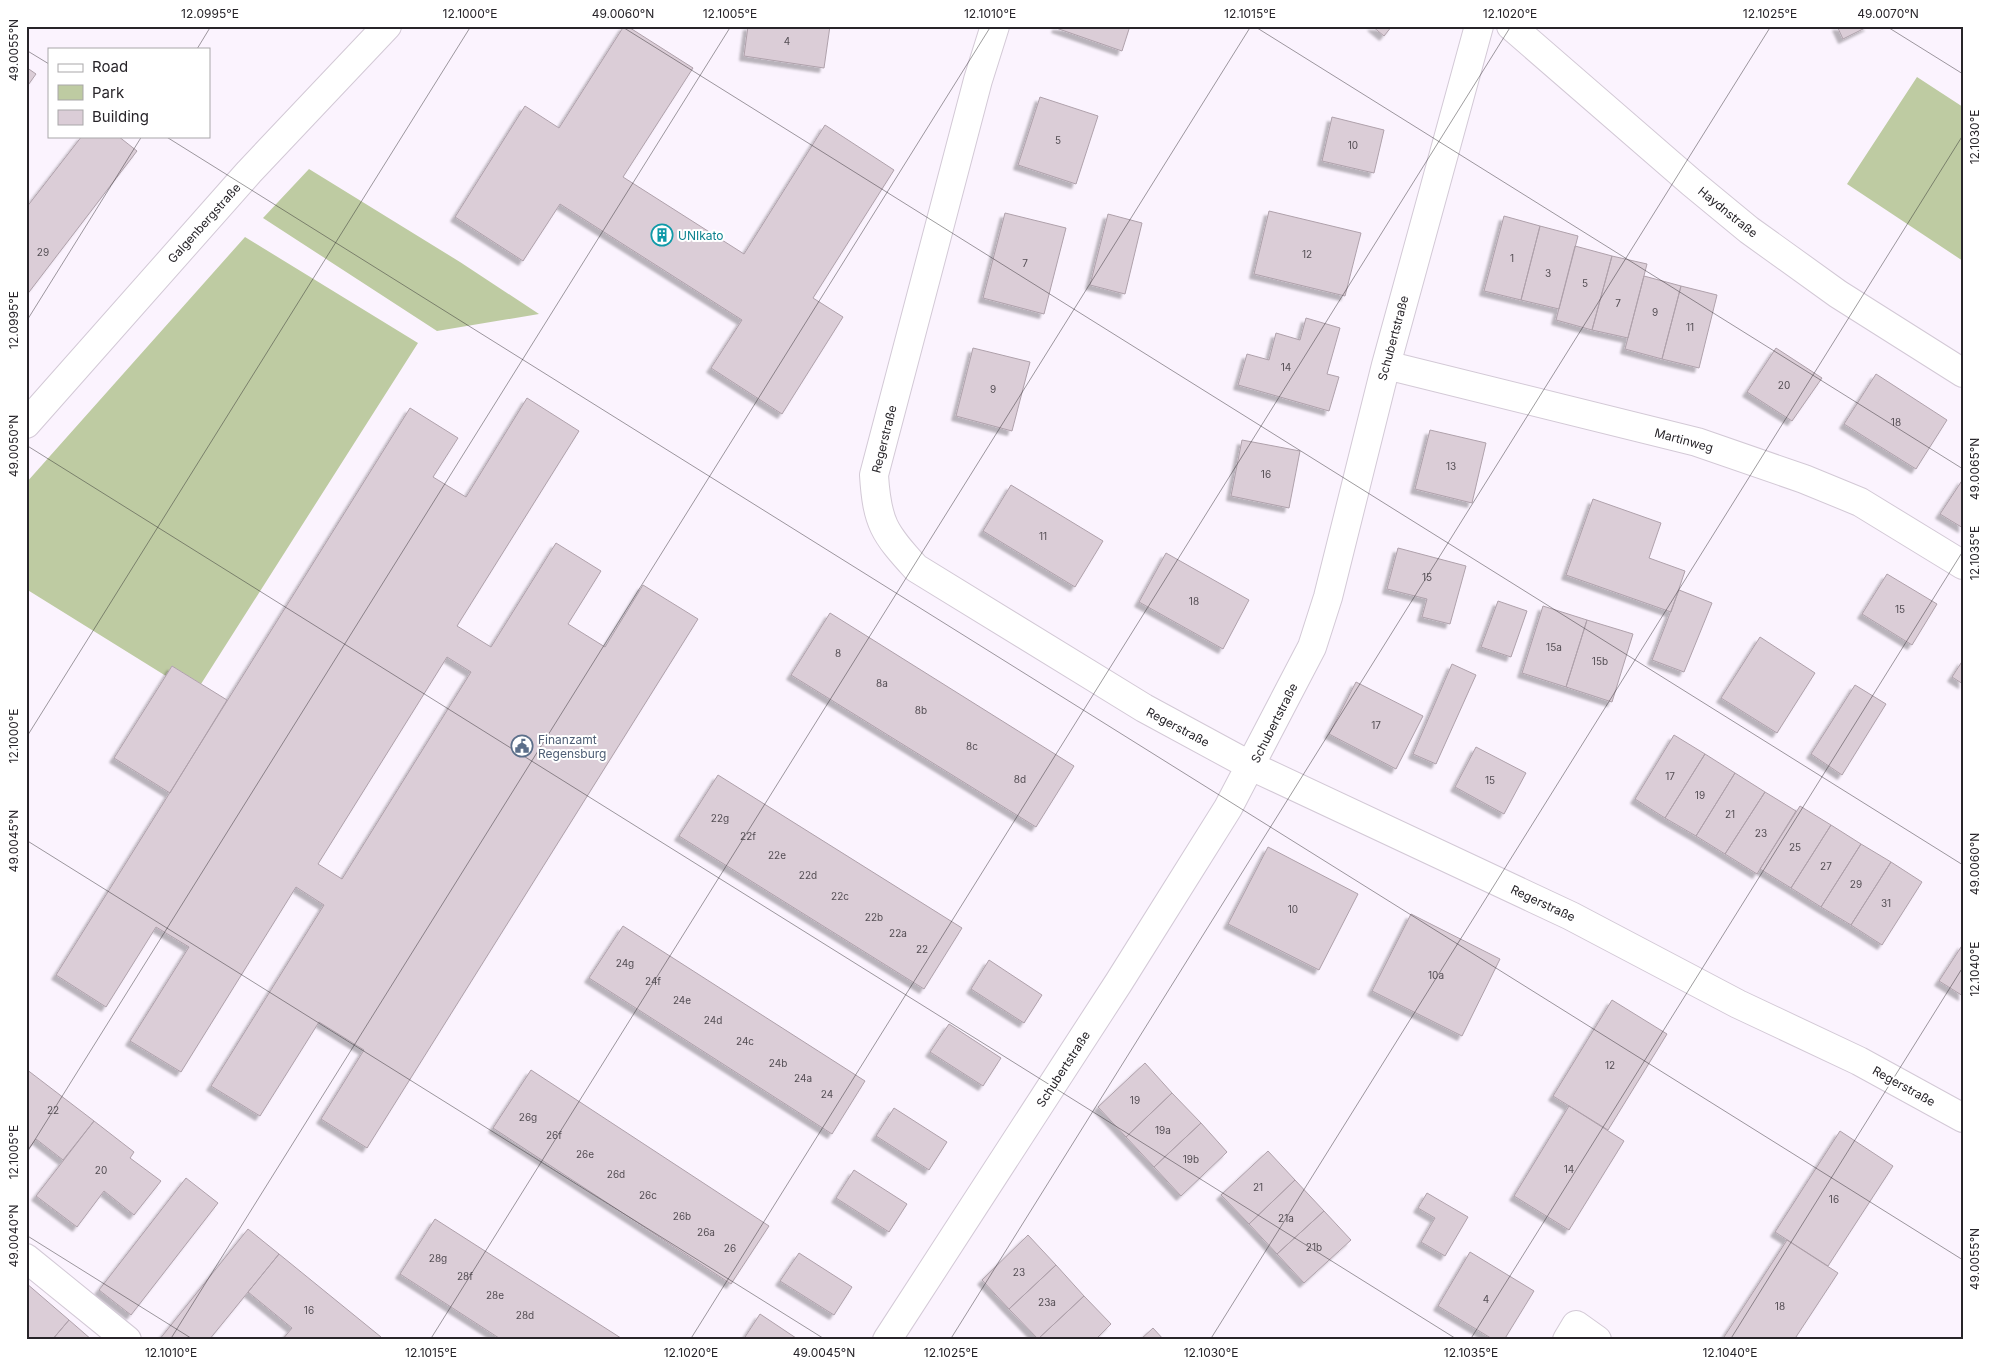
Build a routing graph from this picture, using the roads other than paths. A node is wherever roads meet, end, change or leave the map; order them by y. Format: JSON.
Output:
{"nodes":[{"id":1,"x":387,"y":26,"type":"edge"},
{"id":2,"x":995,"y":26,"type":"edge"},
{"id":3,"x":1479,"y":26,"type":"edge"},
{"id":4,"x":1511,"y":26,"type":"edge"},
{"id":5,"x":1386,"y":365,"type":"junction"},
{"id":6,"x":1963,"y":373,"type":"edge"},
{"id":7,"x":26,"y":424,"type":"edge"},
{"id":8,"x":1963,"y":565,"type":"edge"},
{"id":9,"x":1252,"y":766,"type":"junction"},
{"id":10,"x":1963,"y":1118,"type":"edge"},
{"id":11,"x":26,"y":1258,"type":"edge"},
{"id":12,"x":127,"y":1340,"type":"edge"},
{"id":13,"x":887,"y":1340,"type":"edge"}],
"edges":[{"from":1,"to":7,"type":"street","name":"Galgenbergstraße"},
{"from":2,"to":9,"type":"street","name":"Regerstraße"},
{"from":3,"to":5,"type":"street","name":"Schubertstraße"},
{"from":4,"to":6,"type":"street","name":"Haydnstraße"},
{"from":5,"to":8,"type":"street","name":"Martinweg"},
{"from":5,"to":9,"type":"street","name":"Schubertstraße"},
{"from":9,"to":10,"type":"street","name":"Regerstraße"},
{"from":9,"to":13,"type":"street","name":"Schubertstraße"},
{"from":11,"to":12,"type":"street"}]}
